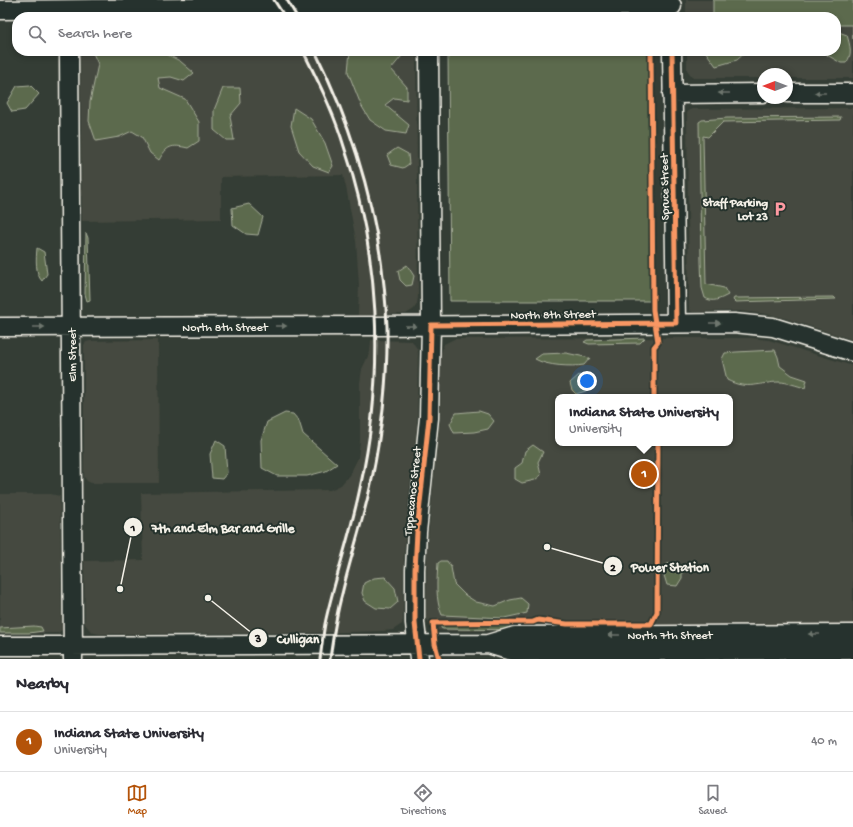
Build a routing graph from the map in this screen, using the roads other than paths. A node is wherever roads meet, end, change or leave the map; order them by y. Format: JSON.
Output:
{"nodes":[{"id":1,"x":672,"y":8,"type":"edge"},
{"id":2,"x":69,"y":9,"type":"edge"},
{"id":3,"x":0,"y":10,"type":"edge"},
{"id":4,"x":428,"y":12,"type":"edge"},
{"id":5,"x":69,"y":56,"type":"edge"},
{"id":6,"x":428,"y":56,"type":"edge"},
{"id":7,"x":672,"y":56,"type":"edge"},
{"id":8,"x":757,"y":93,"type":"edge"},
{"id":9,"x":793,"y":93,"type":"edge"},
{"id":10,"x":853,"y":93,"type":"edge"},
{"id":11,"x":672,"y":94,"type":"junction"},
{"id":12,"x":676,"y":323,"type":"junction"},
{"id":13,"x":431,"y":325,"type":"junction"},
{"id":14,"x":0,"y":327,"type":"edge"},
{"id":15,"x":72,"y":327,"type":"junction"},
{"id":16,"x":853,"y":352,"type":"edge"},
{"id":17,"x":853,"y":634,"type":"edge"},
{"id":18,"x":488,"y":644,"type":"junction"},
{"id":19,"x":0,"y":646,"type":"edge"},
{"id":20,"x":853,"y":650,"type":"edge"},
{"id":21,"x":73,"y":652,"type":"edge"},
{"id":22,"x":418,"y":652,"type":"edge"}],
"edges":[{"from":1,"to":4,"type":"street"},
{"from":2,"to":3,"type":"street"},
{"from":2,"to":4,"type":"street"},
{"from":5,"to":15,"type":"street","name":"Elm Street"},
{"from":6,"to":13,"type":"street","name":"Tippecanoe Street"},
{"from":7,"to":11,"type":"street","name":"Spruce Street"},
{"from":8,"to":11,"type":"street","one_way":true},
{"from":10,"to":9,"type":"street","one_way":true},
{"from":11,"to":12,"type":"street","name":"Spruce Street"},
{"from":12,"to":13,"type":"street","name":"North 8th Street"},
{"from":12,"to":16,"type":"street","name":"North 8th Street","one_way":true},
{"from":15,"to":13,"type":"street","name":"North 8th Street","one_way":true},
{"from":13,"to":22,"type":"street","name":"Tippecanoe Street"},
{"from":14,"to":15,"type":"street","name":"North 8th Street","one_way":true},
{"from":15,"to":21,"type":"street","name":"Elm Street"},
{"from":17,"to":18,"type":"street","name":"North 7th Street","one_way":true},
{"from":18,"to":20,"type":"street","name":"North 7th Street"},
{"from":18,"to":22,"type":"street","name":"North 7th Street"},
{"from":19,"to":21,"type":"street","name":"North 7th Street"},
{"from":21,"to":22,"type":"street","name":"North 7th Street"}]}
